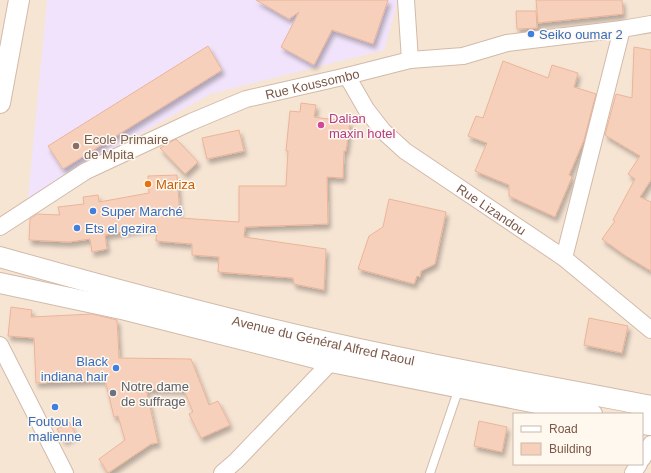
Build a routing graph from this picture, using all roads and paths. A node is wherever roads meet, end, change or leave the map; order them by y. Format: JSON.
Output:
{"nodes":[{"id":1,"x":20,"y":0,"type":"edge"},
{"id":2,"x":406,"y":0,"type":"edge"},
{"id":3,"x":651,"y":24,"type":"edge"},
{"id":4,"x":622,"y":29,"type":"junction"},
{"id":5,"x":410,"y":60,"type":"junction"},
{"id":6,"x":347,"y":76,"type":"junction"},
{"id":7,"x":0,"y":103,"type":"edge"},
{"id":8,"x":0,"y":227,"type":"edge"},
{"id":9,"x":0,"y":257,"type":"edge"},
{"id":10,"x":564,"y":258,"type":"junction"},
{"id":11,"x":0,"y":283,"type":"edge"},
{"id":12,"x":651,"y":330,"type":"edge"},
{"id":13,"x":0,"y":345,"type":"edge"},
{"id":14,"x":331,"y":362,"type":"junction"},
{"id":15,"x":459,"y":388,"type":"junction"},
{"id":16,"x":651,"y":406,"type":"edge"},
{"id":17,"x":587,"y":413,"type":"edge"},
{"id":18,"x":651,"y":444,"type":"edge"},
{"id":19,"x":643,"y":457,"type":"edge"},
{"id":20,"x":65,"y":473,"type":"edge"},
{"id":21,"x":222,"y":473,"type":"edge"},
{"id":22,"x":430,"y":473,"type":"edge"}],
"edges":[{"from":1,"to":7,"type":"street"},
{"from":2,"to":5,"type":"street"},
{"from":3,"to":4,"type":"street","name":"Rue Koussombo"},
{"from":4,"to":5,"type":"street","name":"Rue Koussombo"},
{"from":4,"to":10,"type":"street"},
{"from":5,"to":6,"type":"street","name":"Rue Koussombo"},
{"from":6,"to":8,"type":"street","name":"Rue Koussombo"},
{"from":6,"to":10,"type":"street","name":"Rue Lizandou"},
{"from":9,"to":16,"type":"street","name":"Avenue du Général Alfred Raoul"},
{"from":10,"to":12,"type":"street","name":"Rue Lizandou"},
{"from":11,"to":14,"type":"street","name":"Avenue du Général Alfred Raoul"},
{"from":13,"to":20,"type":"street"},
{"from":14,"to":15,"type":"street","name":"Avenue du Général Alfred Raoul"},
{"from":14,"to":21,"type":"street"},
{"from":15,"to":17,"type":"street","name":"Avenue du Général Alfred Raoul"},
{"from":15,"to":22,"type":"lane"},
{"from":18,"to":19,"type":"street"}]}
